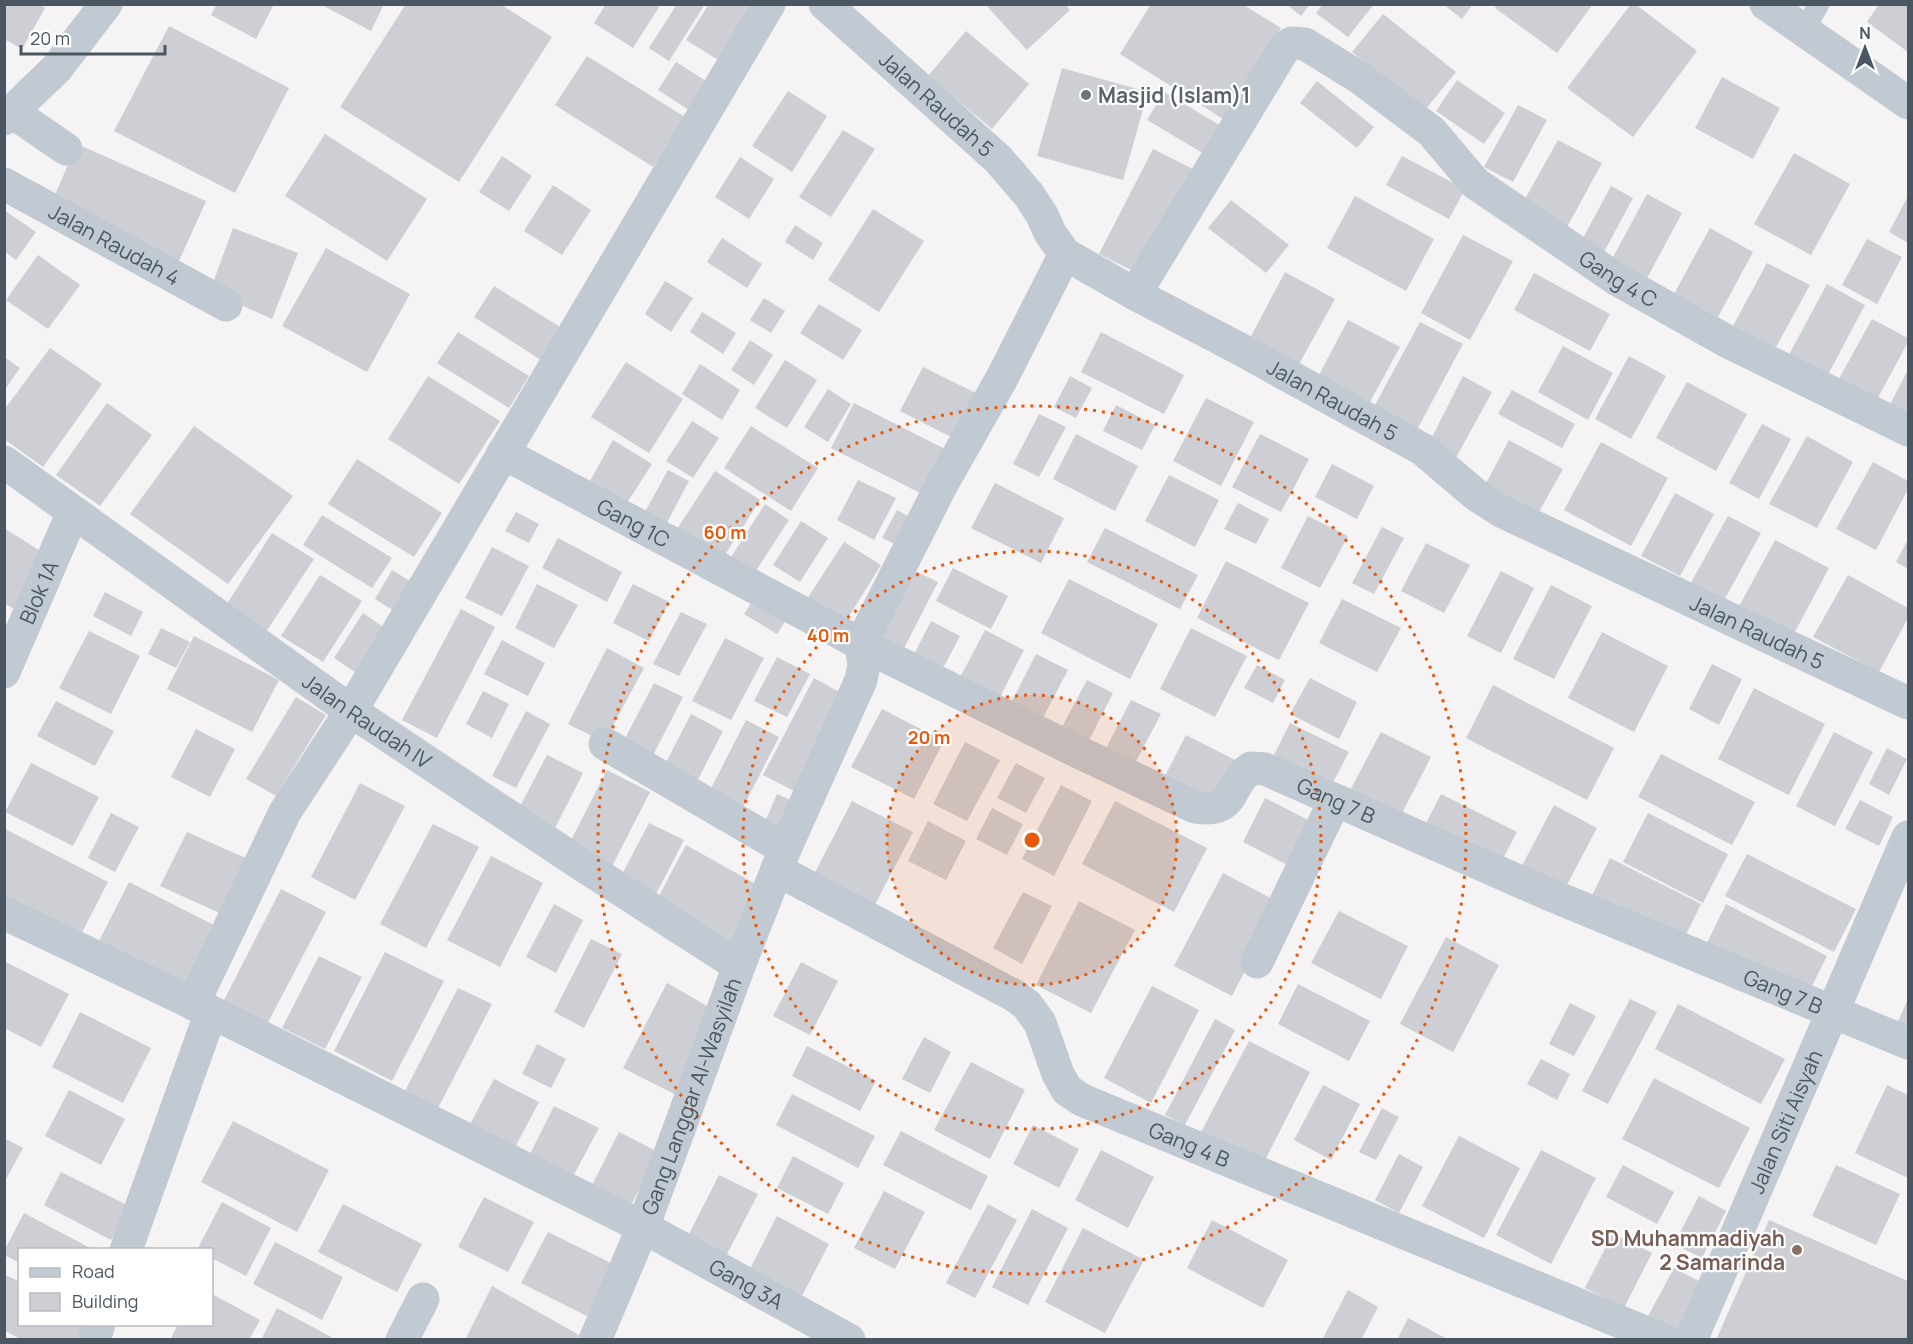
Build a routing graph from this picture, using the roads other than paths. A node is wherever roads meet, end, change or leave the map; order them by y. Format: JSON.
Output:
{"nodes":[{"id":1,"x":106,"y":4,"type":"edge"},
{"id":2,"x":769,"y":4,"type":"edge"},
{"id":3,"x":825,"y":4,"type":"edge"},
{"id":4,"x":1766,"y":4,"type":"edge"},
{"id":5,"x":1811,"y":18,"type":"edge"},
{"id":6,"x":1908,"y":104,"type":"edge"},
{"id":7,"x":8,"y":115,"type":"edge"},
{"id":8,"x":66,"y":149,"type":"dead end"},
{"id":9,"x":4,"y":184,"type":"edge"},
{"id":10,"x":1065,"y":254,"type":"junction"},
{"id":11,"x":1135,"y":294,"type":"junction"},
{"id":12,"x":226,"y":305,"type":"dead end"},
{"id":13,"x":1908,"y":430,"type":"edge"},
{"id":14,"x":503,"y":453,"type":"junction"},
{"id":15,"x":4,"y":462,"type":"edge"},
{"id":16,"x":73,"y":512,"type":"junction"},
{"id":17,"x":861,"y":644,"type":"junction"},
{"id":18,"x":4,"y":672,"type":"edge"},
{"id":19,"x":1908,"y":703,"type":"edge"},
{"id":20,"x":351,"y":711,"type":"junction"},
{"id":21,"x":605,"y":744,"type":"dead end"},
{"id":22,"x":1335,"y":800,"type":"junction"},
{"id":23,"x":1908,"y":837,"type":"edge"},
{"id":24,"x":781,"y":860,"type":"junction"},
{"id":25,"x":4,"y":913,"type":"edge"},
{"id":26,"x":1257,"y":962,"type":"dead end"},
{"id":27,"x":739,"y":966,"type":"junction"},
{"id":28,"x":202,"y":1008,"type":"junction"},
{"id":29,"x":1832,"y":1013,"type":"junction"},
{"id":30,"x":1908,"y":1043,"type":"edge"},
{"id":31,"x":643,"y":1227,"type":"junction"},
{"id":32,"x":127,"y":1248,"type":"edge"},
{"id":33,"x":423,"y":1299,"type":"dead end"},
{"id":34,"x":402,"y":1340,"type":"edge"},
{"id":35,"x":595,"y":1340,"type":"edge"},
{"id":36,"x":849,"y":1340,"type":"edge"},
{"id":37,"x":1664,"y":1340,"type":"edge"},
{"id":38,"x":1692,"y":1340,"type":"edge"}],
"edges":[{"from":1,"to":7,"type":"street"},
{"from":2,"to":14,"type":"street"},
{"from":3,"to":10,"type":"street","name":"Jalan Raudah 5"},
{"from":4,"to":5,"type":"street"},
{"from":5,"to":6,"type":"street"},
{"from":7,"to":8,"type":"street"},
{"from":9,"to":12,"type":"street","name":"Jalan Raudah 4"},
{"from":10,"to":11,"type":"street","name":"Jalan Raudah 5"},
{"from":10,"to":17,"type":"street"},
{"from":11,"to":13,"type":"street","name":"Gang 4 C"},
{"from":11,"to":19,"type":"street","name":"Jalan Raudah 5"},
{"from":14,"to":17,"type":"street","name":"Gang 1C"},
{"from":14,"to":20,"type":"street"},
{"from":15,"to":16,"type":"street","name":"Jalan Raudah IV"},
{"from":16,"to":18,"type":"street","name":"Blok 1A"},
{"from":16,"to":20,"type":"street","name":"Jalan Raudah IV"},
{"from":17,"to":22,"type":"street","name":"Gang 7 B"},
{"from":17,"to":24,"type":"street","name":"Gang Langgar Al-Wasyilah"},
{"from":20,"to":27,"type":"street","name":"Jalan Raudah IV"},
{"from":20,"to":28,"type":"street"},
{"from":21,"to":24,"type":"street","name":"Gang 4 B"},
{"from":22,"to":26,"type":"street"},
{"from":22,"to":29,"type":"street","name":"Gang 7 B"},
{"from":23,"to":29,"type":"street","name":"Jalan Siti Aisyah"},
{"from":24,"to":27,"type":"street","name":"Gang Langgar Al-Wasyilah"},
{"from":24,"to":37,"type":"street","name":"Gang 4 B"},
{"from":25,"to":28,"type":"street","name":"Gang 3A"},
{"from":27,"to":31,"type":"street","name":"Gang Langgar Al-Wasyilah"},
{"from":28,"to":31,"type":"street","name":"Gang 3A"},
{"from":28,"to":32,"type":"street"},
{"from":29,"to":30,"type":"street"},
{"from":29,"to":38,"type":"street","name":"Jalan Siti Aisyah"},
{"from":31,"to":35,"type":"street","name":"Gang Langgar Al-Wasyilah"},
{"from":31,"to":36,"type":"street","name":"Gang 3A"},
{"from":33,"to":34,"type":"street"}]}
